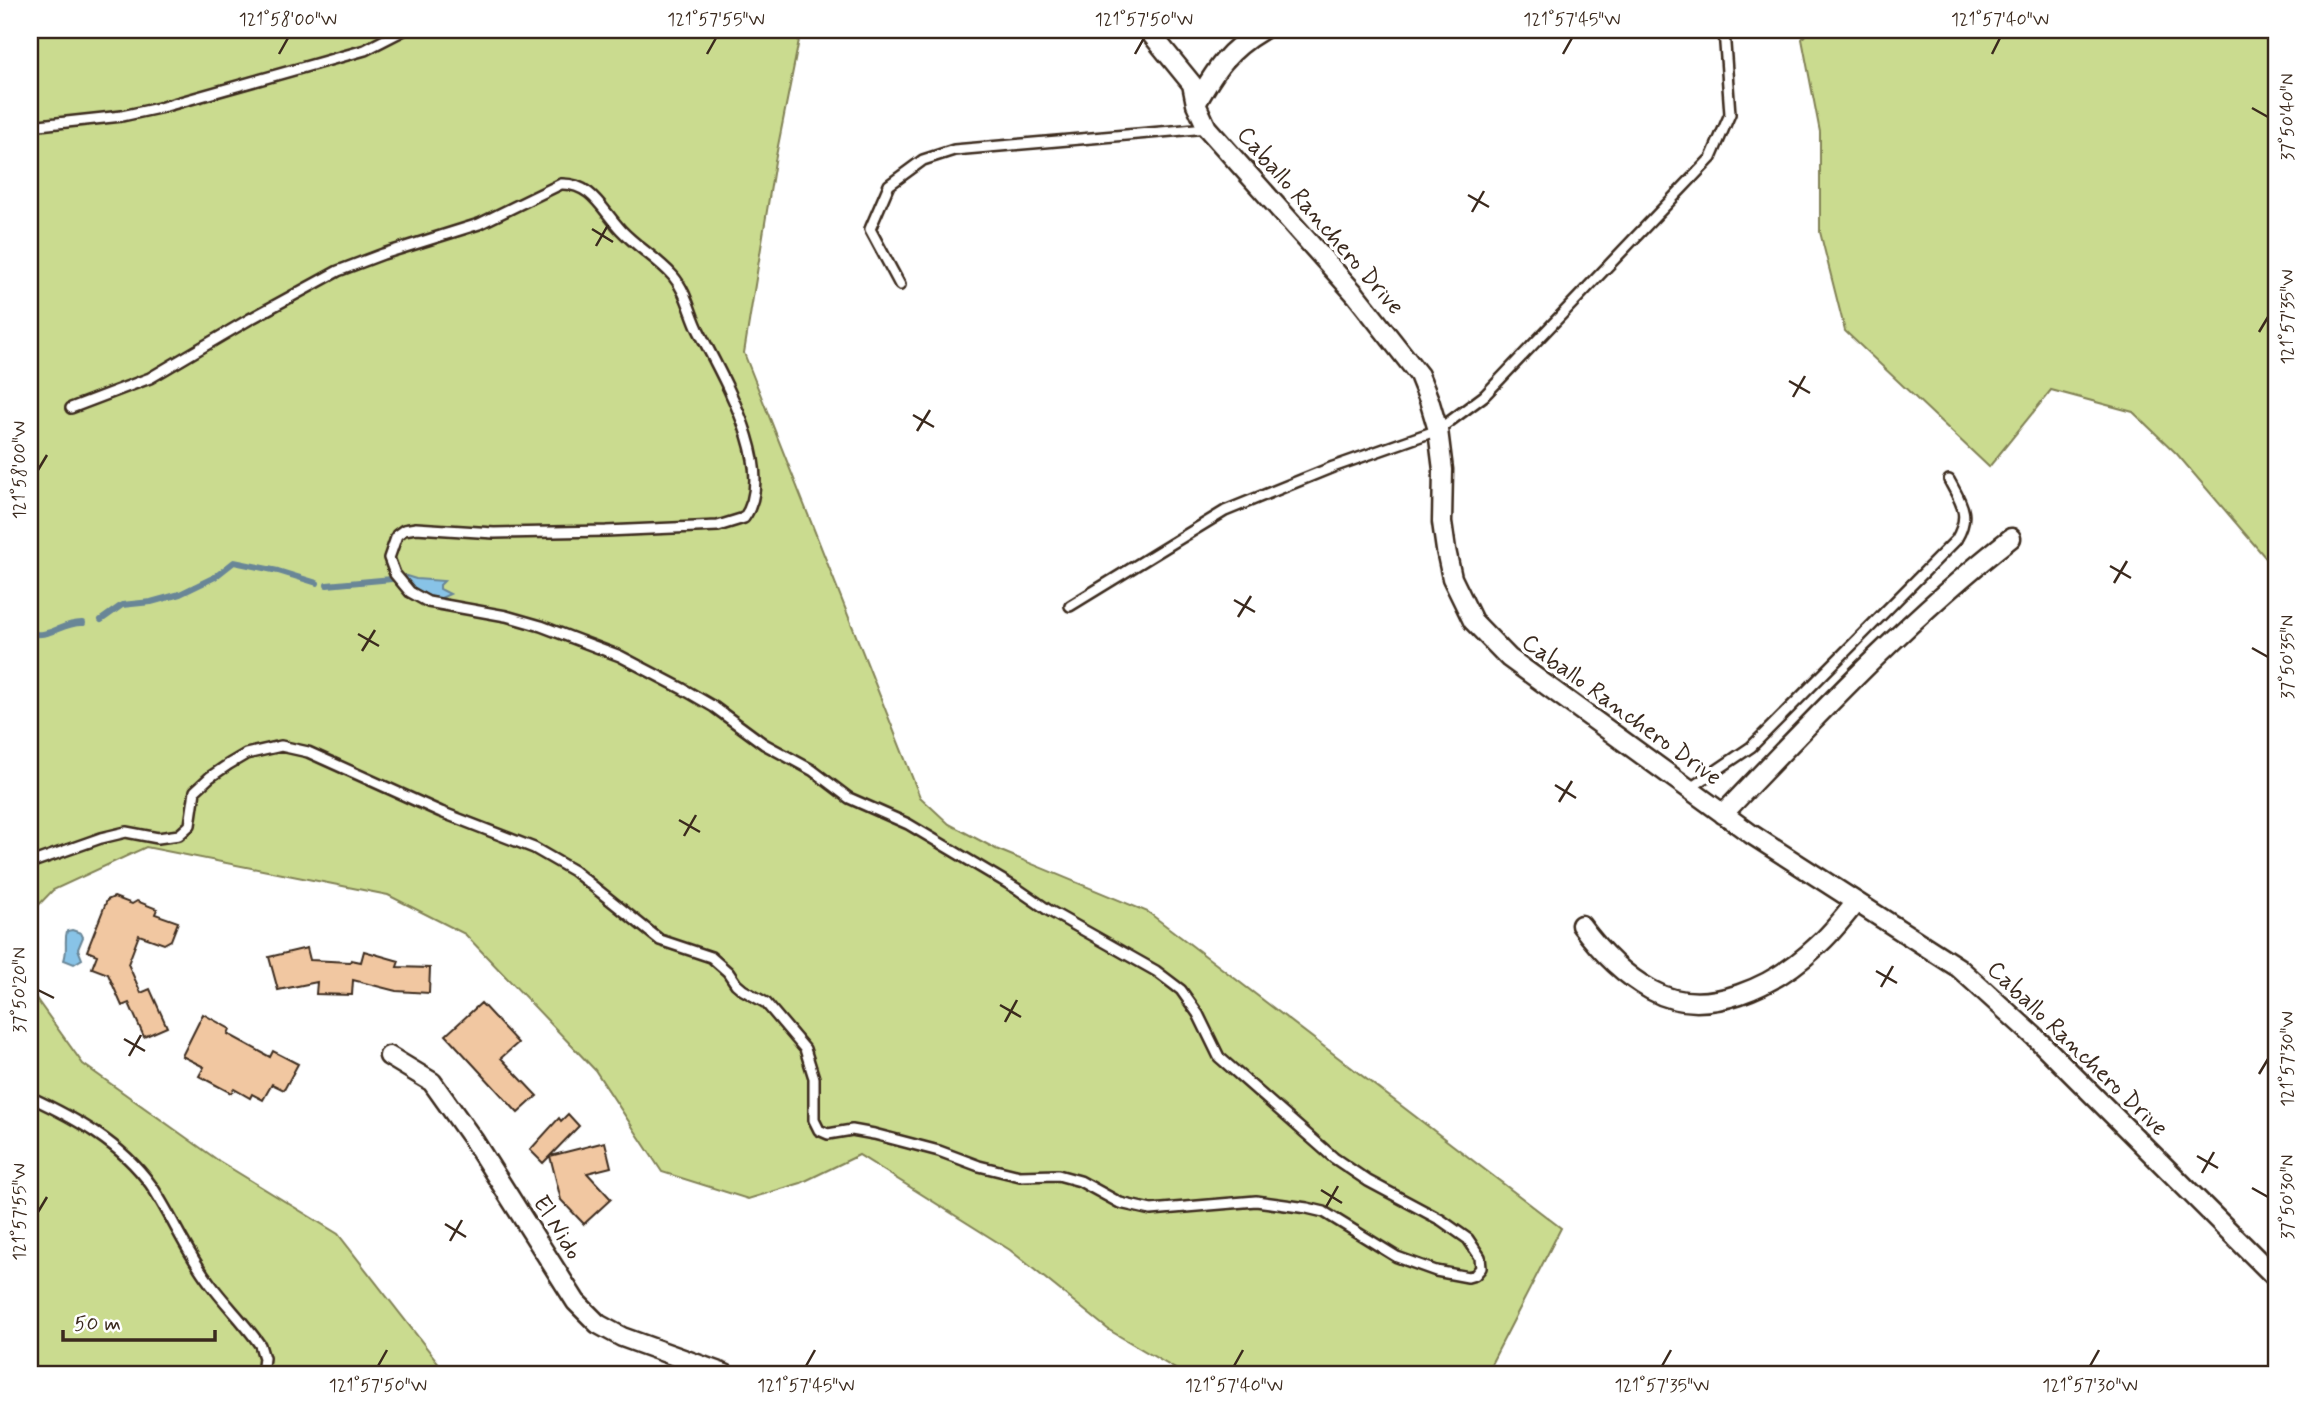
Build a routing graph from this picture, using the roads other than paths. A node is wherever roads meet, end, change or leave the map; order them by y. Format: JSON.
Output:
{"nodes":[{"id":1,"x":404,"y":30,"type":"edge"},
{"id":2,"x":1148,"y":30,"type":"edge"},
{"id":3,"x":1154,"y":30,"type":"edge"},
{"id":4,"x":1262,"y":30,"type":"edge"},
{"id":5,"x":1724,"y":30,"type":"edge"},
{"id":6,"x":1192,"y":84,"type":"junction"},
{"id":7,"x":1196,"y":104,"type":"junction"},
{"id":8,"x":30,"y":126,"type":"edge"},
{"id":9,"x":1208,"y":128,"type":"junction"},
{"id":10,"x":900,"y":285,"type":"dead end"},
{"id":11,"x":71,"y":408,"type":"dead end"},
{"id":12,"x":1438,"y":430,"type":"junction"},
{"id":13,"x":1949,"y":480,"type":"dead end"},
{"id":14,"x":2011,"y":538,"type":"dead end"},
{"id":15,"x":1070,"y":606,"type":"dead end"},
{"id":16,"x":1689,"y":789,"type":"junction"},
{"id":17,"x":1723,"y":814,"type":"junction"},
{"id":18,"x":30,"y":863,"type":"edge"},
{"id":19,"x":1856,"y":902,"type":"junction"},
{"id":20,"x":1580,"y":925,"type":"dead end"},
{"id":21,"x":389,"y":1056,"type":"dead end"},
{"id":22,"x":30,"y":1097,"type":"edge"},
{"id":23,"x":2276,"y":1278,"type":"edge"},
{"id":24,"x":30,"y":1371,"type":"edge"},
{"id":25,"x":36,"y":1374,"type":"edge"},
{"id":26,"x":262,"y":1374,"type":"edge"},
{"id":27,"x":725,"y":1374,"type":"edge"}],
"edges":[{"from":1,"to":8,"type":"lane"},
{"from":2,"to":6,"type":"street","name":"Caballo Ranchero Drive"},
{"from":3,"to":6,"type":"street"},
{"from":4,"to":7,"type":"street"},
{"from":5,"to":12,"type":"lane"},
{"from":6,"to":7,"type":"street","name":"Caballo Ranchero Drive"},
{"from":7,"to":9,"type":"street","name":"Caballo Ranchero Drive"},
{"from":9,"to":10,"type":"lane"},
{"from":9,"to":12,"type":"street","name":"Caballo Ranchero Drive"},
{"from":11,"to":18,"type":"lane"},
{"from":12,"to":15,"type":"lane"},
{"from":12,"to":16,"type":"street","name":"Caballo Ranchero Drive"},
{"from":13,"to":16,"type":"lane"},
{"from":14,"to":17,"type":"street"},
{"from":16,"to":17,"type":"street","name":"Caballo Ranchero Drive"},
{"from":17,"to":19,"type":"street","name":"Caballo Ranchero Drive"},
{"from":19,"to":20,"type":"street"},
{"from":19,"to":23,"type":"street","name":"Caballo Ranchero Drive"},
{"from":21,"to":27,"type":"street","name":"El Nido"},
{"from":22,"to":26,"type":"lane"},
{"from":24,"to":25,"type":"lane"}]}
